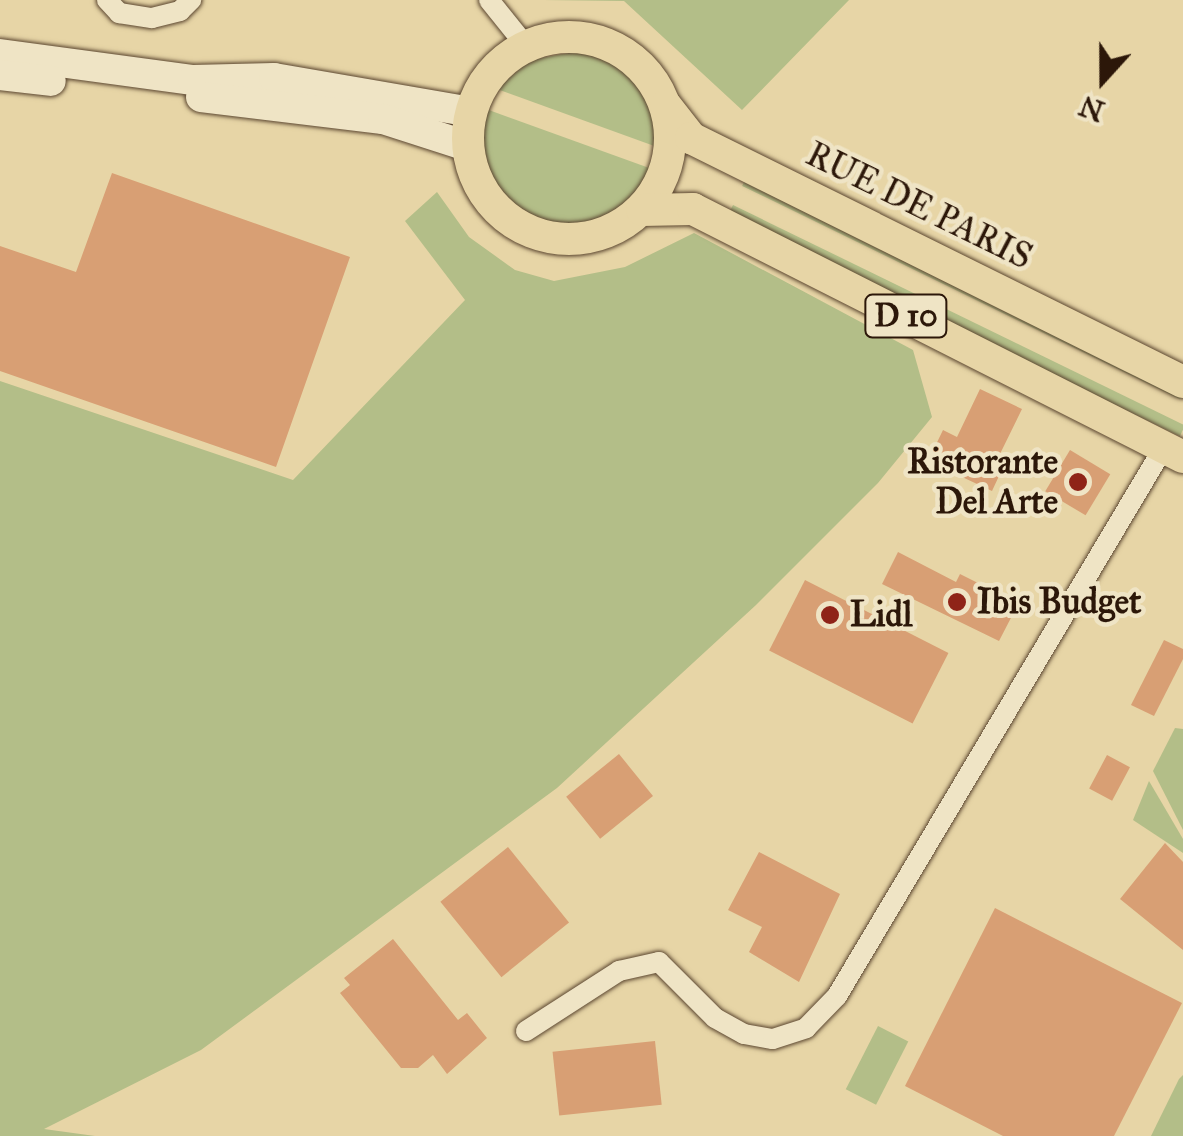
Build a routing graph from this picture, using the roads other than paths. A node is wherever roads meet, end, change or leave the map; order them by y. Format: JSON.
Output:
{"nodes":[{"id":1,"x":106,"y":0,"type":"edge"},
{"id":2,"x":191,"y":0,"type":"edge"},
{"id":3,"x":488,"y":0,"type":"edge"},
{"id":4,"x":526,"y":46,"type":"junction"},
{"id":5,"x":0,"y":54,"type":"edge"},
{"id":6,"x":0,"y":75,"type":"edge"},
{"id":7,"x":666,"y":106,"type":"junction"},
{"id":8,"x":470,"y":112,"type":"junction"},
{"id":9,"x":467,"y":146,"type":"junction"},
{"id":10,"x":642,"y":210,"type":"junction"},
{"id":11,"x":1183,"y":382,"type":"edge"},
{"id":12,"x":1174,"y":452,"type":"edge"},
{"id":13,"x":526,"y":1031,"type":"dead end"}],
"edges":[{"from":1,"to":2,"type":"street"},
{"from":3,"to":4,"type":"street"},
{"from":4,"to":7,"type":"main road"},
{"from":4,"to":8,"type":"main road"},
{"from":5,"to":8,"type":"main road"},
{"from":6,"to":9,"type":"main road"},
{"from":7,"to":10,"type":"main road"},
{"from":7,"to":11,"type":"main road","name":"RUE DE PARIS","number":"D 10"},
{"from":8,"to":9,"type":"main road"},
{"from":9,"to":10,"type":"main road"},
{"from":10,"to":12,"type":"main road","number":"D 10"},
{"from":12,"to":13,"type":"street"}]}
